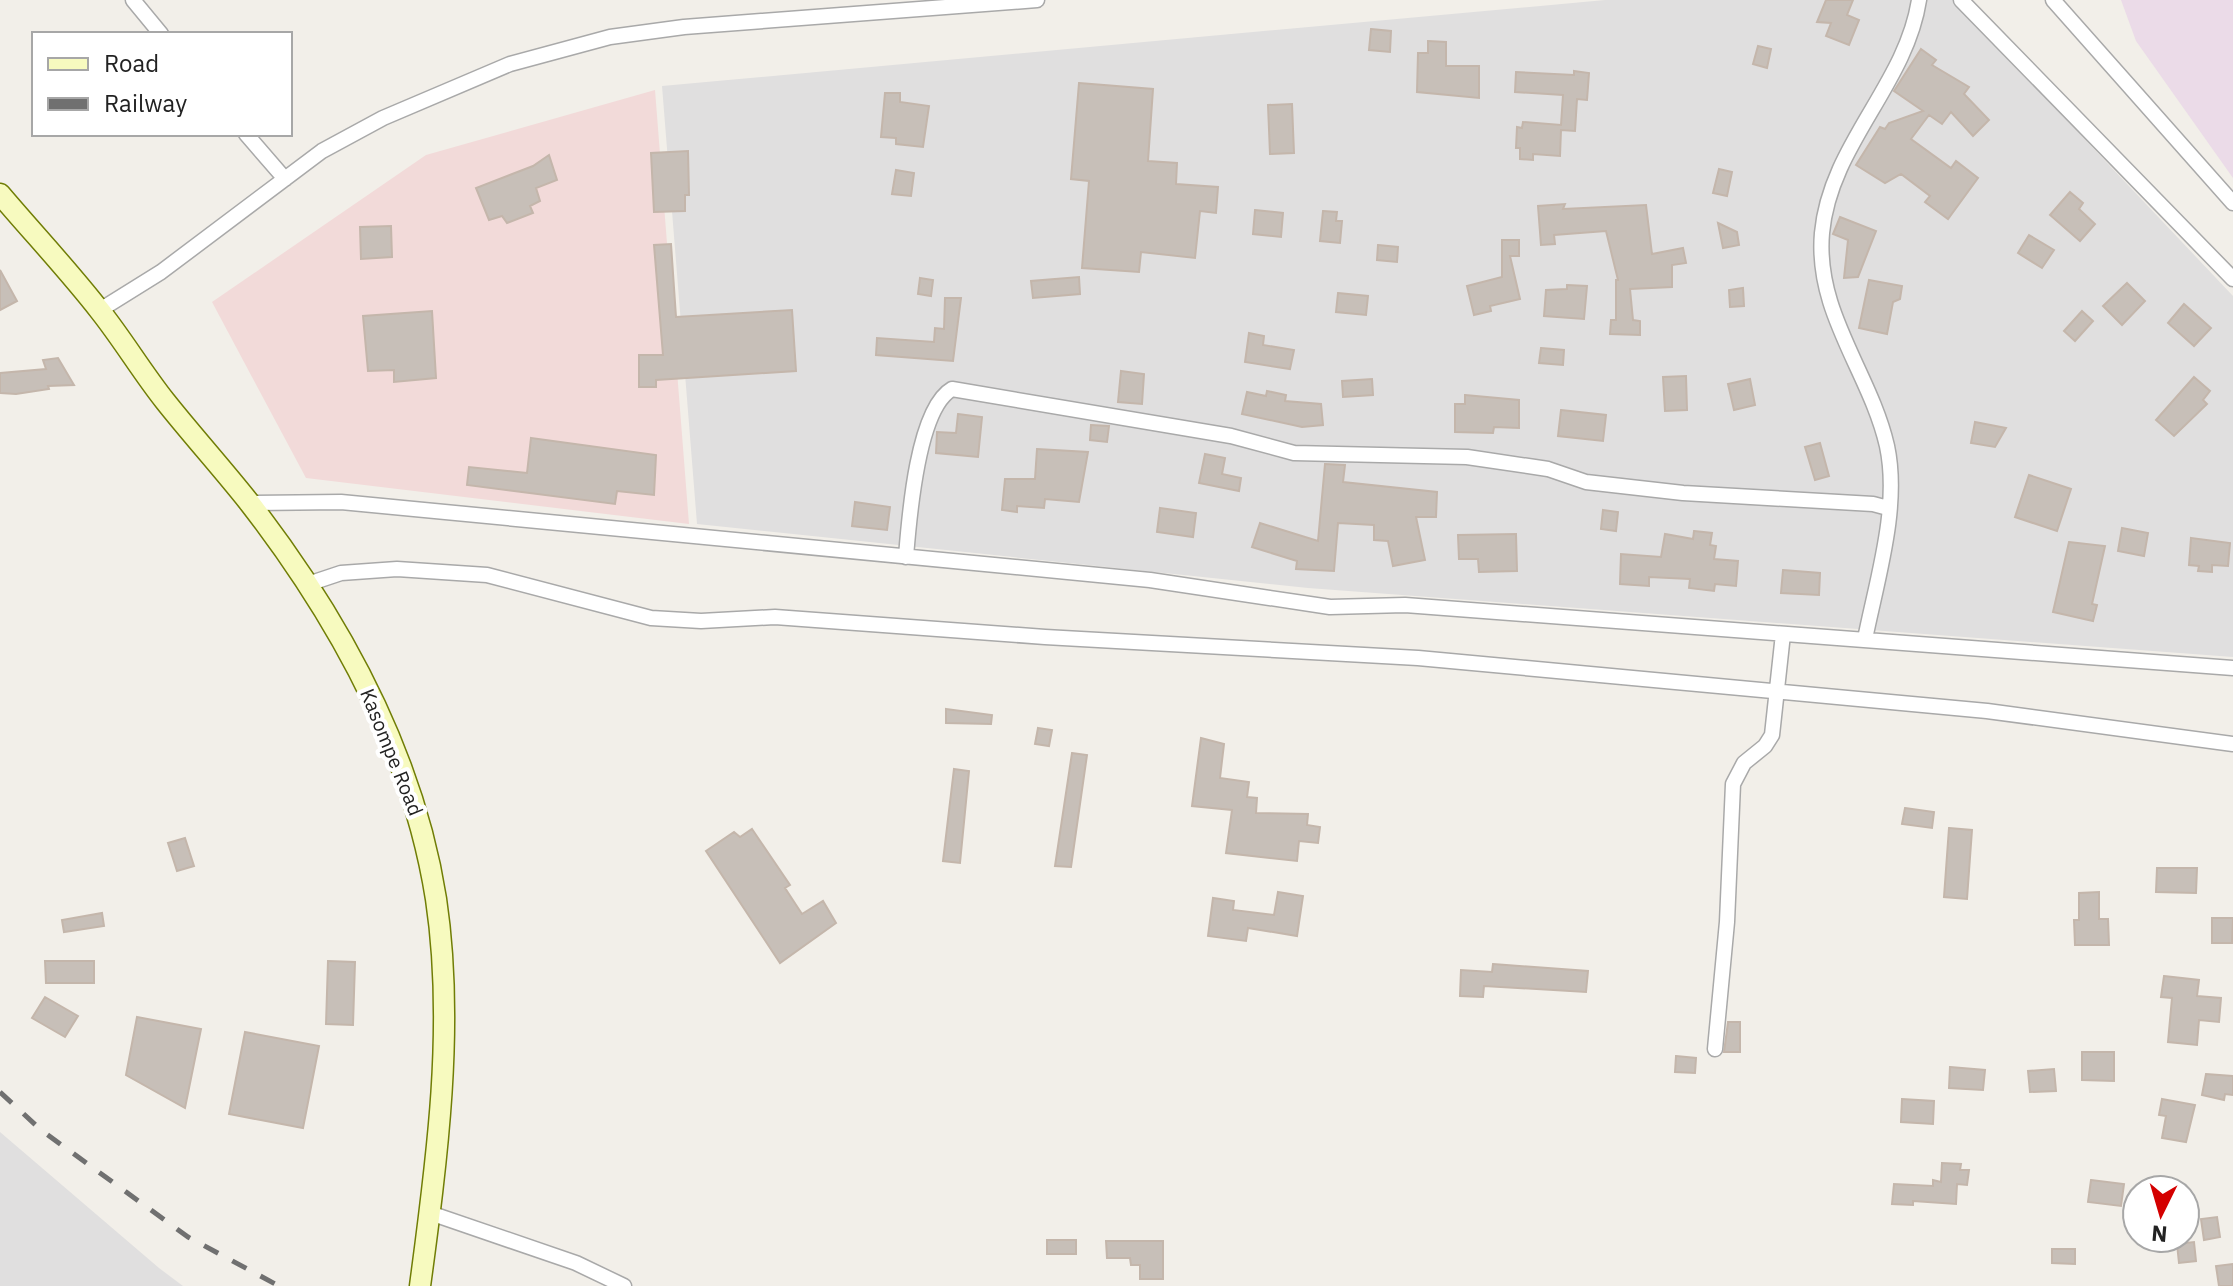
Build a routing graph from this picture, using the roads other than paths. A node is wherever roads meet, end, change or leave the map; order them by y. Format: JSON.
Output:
{"nodes":[{"id":1,"x":133,"y":0,"type":"edge"},
{"id":2,"x":1037,"y":0,"type":"edge"},
{"id":3,"x":1919,"y":0,"type":"edge"},
{"id":4,"x":1961,"y":0,"type":"edge"},
{"id":5,"x":2053,"y":0,"type":"edge"},
{"id":6,"x":930,"y":5,"type":"edge"},
{"id":7,"x":159,"y":32,"type":"edge"},
{"id":8,"x":248,"y":136,"type":"edge"},
{"id":9,"x":285,"y":179,"type":"junction"},
{"id":10,"x":0,"y":194,"type":"edge"},
{"id":11,"x":2233,"y":203,"type":"edge"},
{"id":12,"x":2233,"y":279,"type":"edge"},
{"id":13,"x":100,"y":310,"type":"junction"},
{"id":14,"x":249,"y":503,"type":"junction"},
{"id":15,"x":1888,"y":508,"type":"junction"},
{"id":16,"x":906,"y":557,"type":"junction"},
{"id":17,"x":305,"y":585,"type":"junction"},
{"id":18,"x":1783,"y":634,"type":"junction"},
{"id":19,"x":1865,"y":639,"type":"junction"},
{"id":20,"x":2233,"y":668,"type":"edge"},
{"id":21,"x":1777,"y":691,"type":"junction"},
{"id":22,"x":2233,"y":744,"type":"edge"},
{"id":23,"x":1715,"y":1049,"type":"dead end"},
{"id":24,"x":430,"y":1213,"type":"junction"},
{"id":25,"x":420,"y":1286,"type":"edge"},
{"id":26,"x":624,"y":1286,"type":"edge"}],
"edges":[{"from":1,"to":7,"type":"street"},
{"from":2,"to":6,"type":"street"},
{"from":3,"to":15,"type":"street"},
{"from":4,"to":12,"type":"street"},
{"from":5,"to":11,"type":"street"},
{"from":6,"to":9,"type":"street"},
{"from":8,"to":9,"type":"street"},
{"from":9,"to":13,"type":"street"},
{"from":10,"to":13,"type":"street","name":"Kasompe Road"},
{"from":13,"to":14,"type":"street","name":"Kasompe Road"},
{"from":14,"to":16,"type":"street"},
{"from":14,"to":17,"type":"street","name":"Kasompe Road"},
{"from":15,"to":16,"type":"street"},
{"from":15,"to":19,"type":"street"},
{"from":16,"to":18,"type":"street"},
{"from":17,"to":21,"type":"street"},
{"from":17,"to":24,"type":"street","name":"Kasompe Road"},
{"from":18,"to":19,"type":"street"},
{"from":18,"to":21,"type":"street"},
{"from":19,"to":20,"type":"street"},
{"from":21,"to":22,"type":"street"},
{"from":21,"to":23,"type":"street"},
{"from":24,"to":25,"type":"street","name":"Kasompe Road"},
{"from":24,"to":26,"type":"street"}]}
